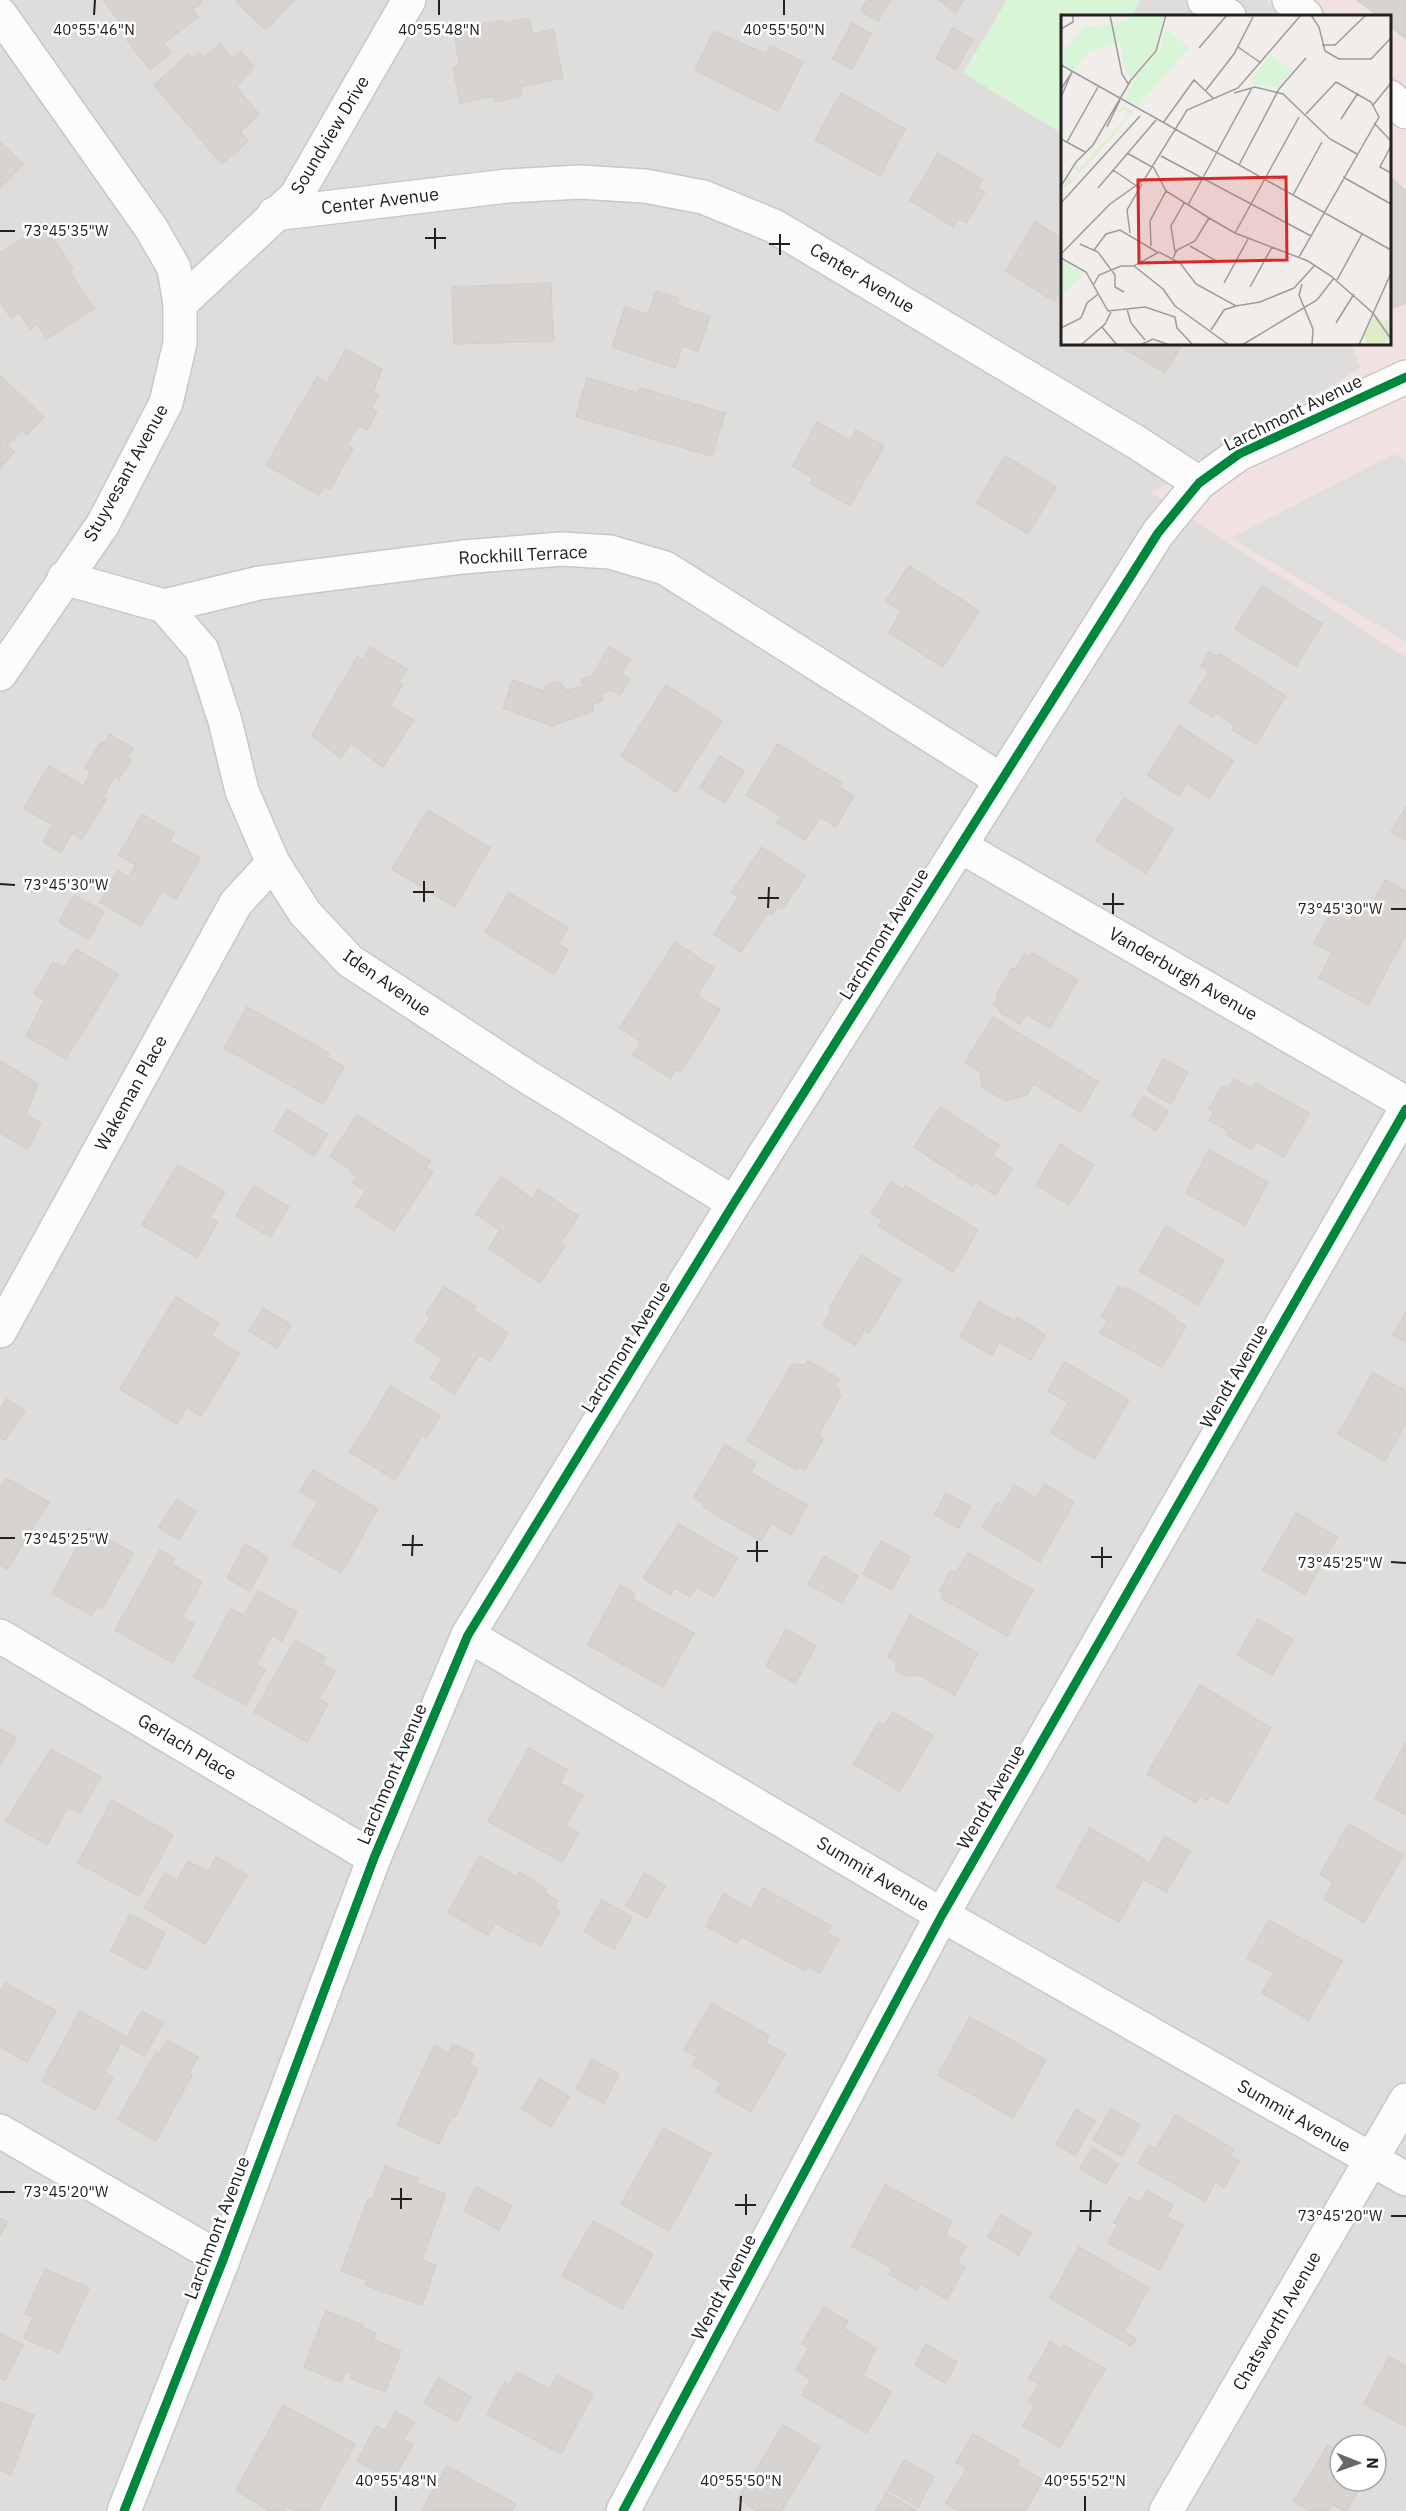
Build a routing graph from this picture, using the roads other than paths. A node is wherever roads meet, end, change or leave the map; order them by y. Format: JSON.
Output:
{"nodes":[{"id":1,"x":409,"y":0,"type":"edge"},
{"id":2,"x":1204,"y":0,"type":"edge"},
{"id":3,"x":1290,"y":0,"type":"edge"},
{"id":4,"x":0,"y":14,"type":"edge"},
{"id":5,"x":1227,"y":15,"type":"edge"},
{"id":6,"x":1305,"y":15,"type":"edge"},
{"id":7,"x":274,"y":214,"type":"junction"},
{"id":8,"x":180,"y":304,"type":"junction"},
{"id":9,"x":1406,"y":377,"type":"edge"},
{"id":10,"x":1199,"y":483,"type":"junction"},
{"id":11,"x":64,"y":578,"type":"junction"},
{"id":12,"x":164,"y":606,"type":"junction"},
{"id":13,"x":0,"y":674,"type":"edge"},
{"id":14,"x":1001,"y":780,"type":"junction"},
{"id":15,"x":960,"y":846,"type":"junction"},
{"id":16,"x":273,"y":863,"type":"junction"},
{"id":17,"x":1406,"y":1103,"type":"edge"},
{"id":18,"x":1406,"y":1109,"type":"edge"},
{"id":19,"x":734,"y":1203,"type":"junction"},
{"id":20,"x":0,"y":1331,"type":"edge"},
{"id":21,"x":468,"y":1635,"type":"junction"},
{"id":22,"x":0,"y":1636,"type":"edge"},
{"id":23,"x":374,"y":1858,"type":"junction"},
{"id":24,"x":942,"y":1915,"type":"junction"},
{"id":25,"x":1406,"y":2100,"type":"edge"},
{"id":26,"x":0,"y":2131,"type":"edge"},
{"id":27,"x":1371,"y":2160,"type":"junction"},
{"id":28,"x":1406,"y":2179,"type":"edge"},
{"id":29,"x":223,"y":2260,"type":"junction"},
{"id":30,"x":124,"y":2511,"type":"edge"},
{"id":31,"x":623,"y":2511,"type":"edge"},
{"id":32,"x":1166,"y":2511,"type":"edge"}],
"edges":[{"from":1,"to":7,"type":"street","name":"Soundview Drive"},
{"from":2,"to":5,"type":"street"},
{"from":3,"to":6,"type":"street"},
{"from":4,"to":8,"type":"street","name":"Stuyvesant Avenue"},
{"from":7,"to":8,"type":"street","name":"Soundview Drive"},
{"from":7,"to":10,"type":"street","name":"Center Avenue"},
{"from":8,"to":11,"type":"street","name":"Stuyvesant Avenue"},
{"from":9,"to":10,"type":"street","name":"Larchmont Avenue"},
{"from":10,"to":14,"type":"street","name":"Larchmont Avenue"},
{"from":11,"to":12,"type":"street"},
{"from":11,"to":13,"type":"street","name":"Stuyvesant Avenue"},
{"from":12,"to":14,"type":"street","name":"Rockhill Terrace"},
{"from":12,"to":16,"type":"street","name":"Iden Avenue"},
{"from":14,"to":15,"type":"street","name":"Larchmont Avenue"},
{"from":15,"to":17,"type":"street","name":"Vanderburgh Avenue"},
{"from":15,"to":19,"type":"street","name":"Larchmont Avenue"},
{"from":16,"to":19,"type":"street","name":"Iden Avenue"},
{"from":16,"to":20,"type":"street","name":"Wakeman Place"},
{"from":18,"to":24,"type":"street","name":"Wendt Avenue"},
{"from":19,"to":21,"type":"street","name":"Larchmont Avenue"},
{"from":21,"to":23,"type":"street","name":"Larchmont Avenue"},
{"from":21,"to":24,"type":"street","name":"Summit Avenue"},
{"from":22,"to":23,"type":"street","name":"Gerlach Place"},
{"from":23,"to":29,"type":"street","name":"Larchmont Avenue"},
{"from":24,"to":27,"type":"street","name":"Summit Avenue"},
{"from":24,"to":31,"type":"street","name":"Wendt Avenue"},
{"from":25,"to":27,"type":"street","name":"Chatsworth Avenue"},
{"from":26,"to":29,"type":"street"},
{"from":27,"to":28,"type":"street","name":"Summit Avenue"},
{"from":27,"to":32,"type":"street","name":"Chatsworth Avenue"},
{"from":29,"to":30,"type":"street","name":"Larchmont Avenue"}]}
